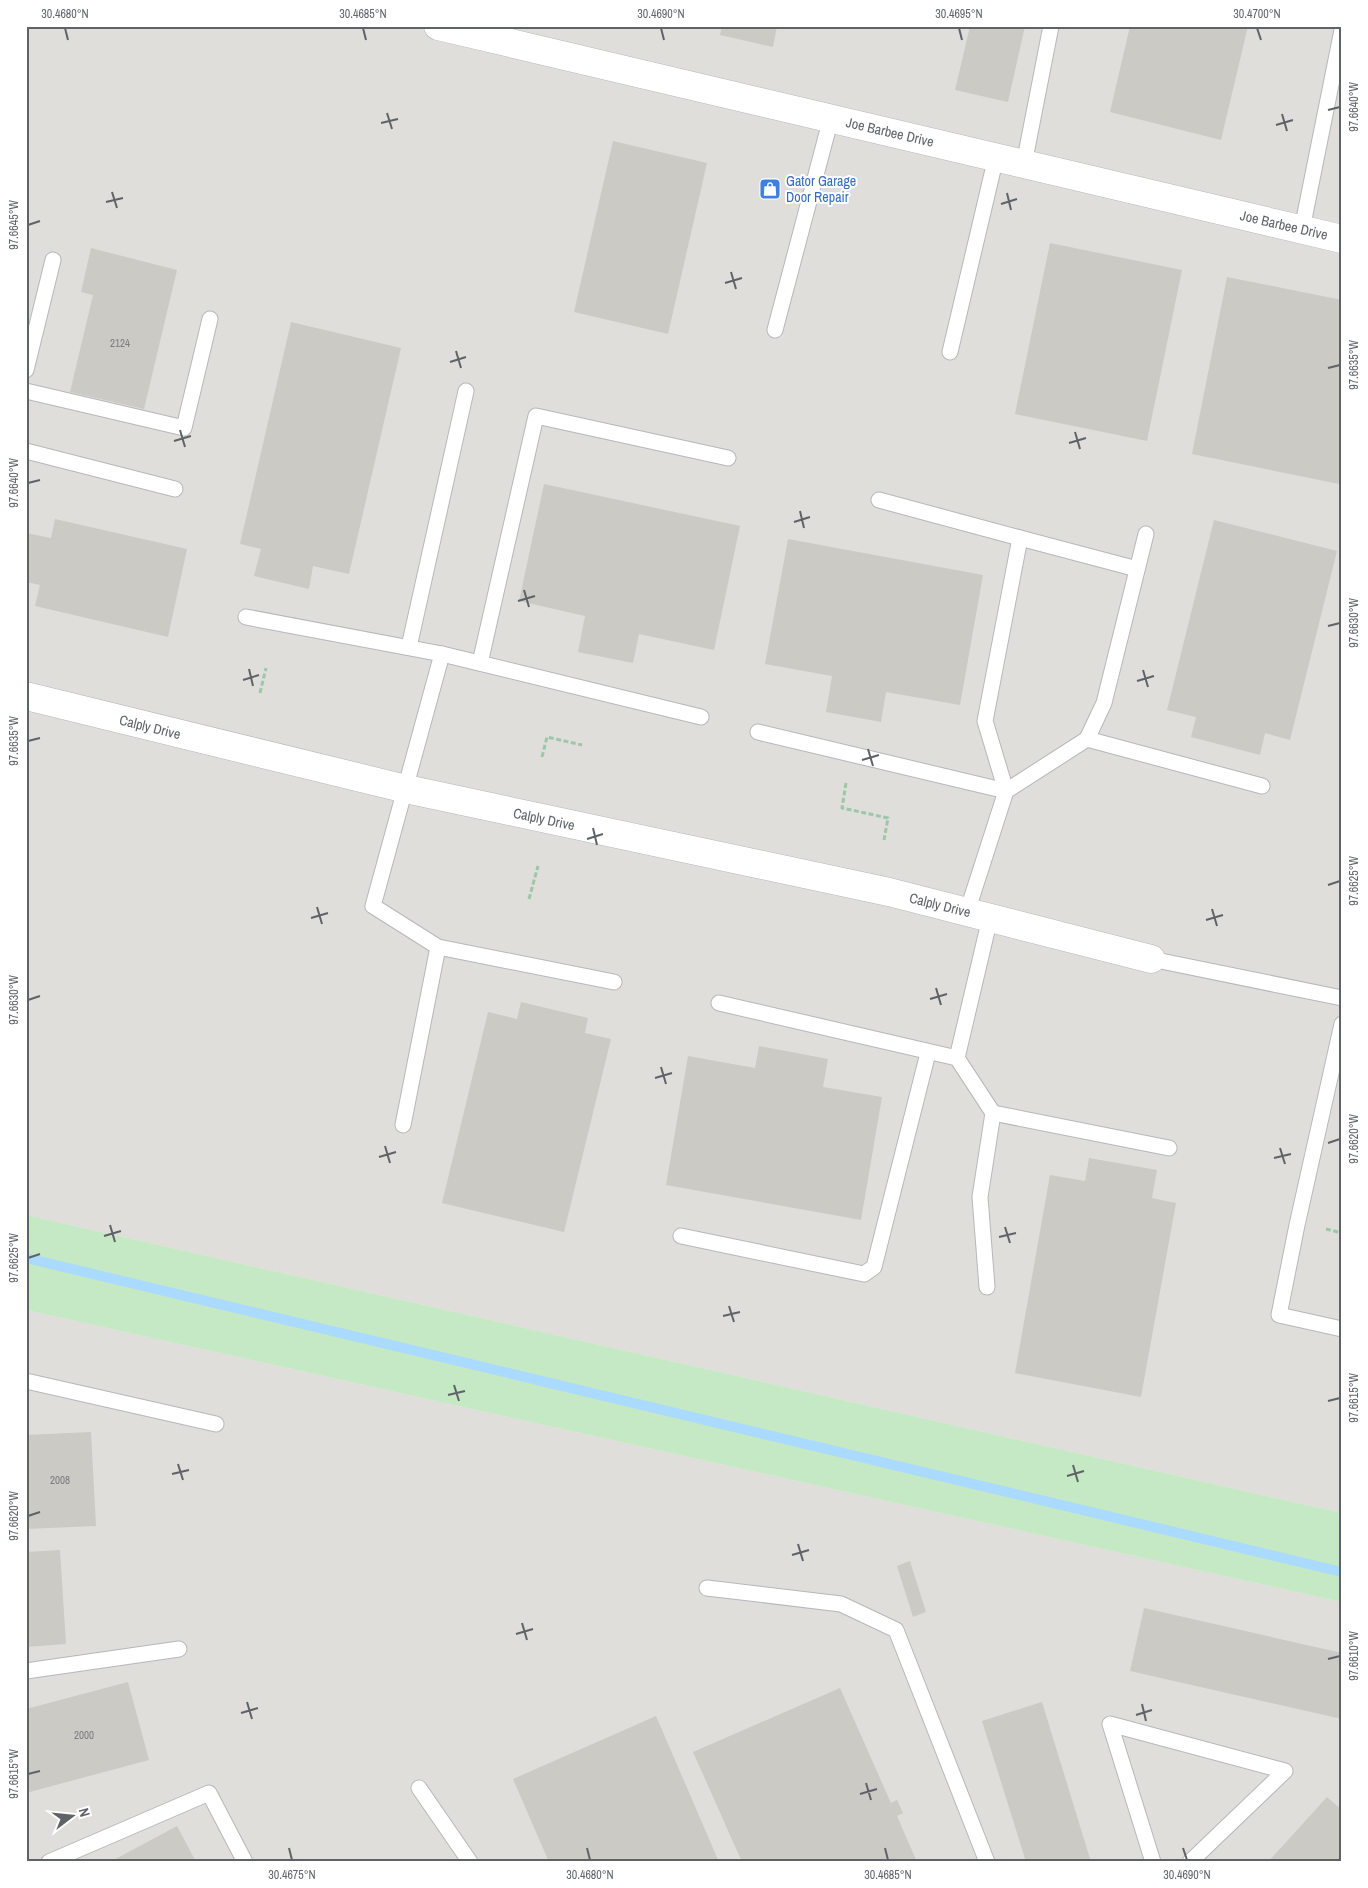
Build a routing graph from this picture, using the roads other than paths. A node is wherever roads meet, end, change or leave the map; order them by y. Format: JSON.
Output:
{"nodes":[{"id":1,"x":438,"y":26,"type":"edge"},
{"id":2,"x":1051,"y":26,"type":"edge"},
{"id":3,"x":1342,"y":30,"type":"edge"},
{"id":4,"x":831,"y":118,"type":"junction"},
{"id":5,"x":996,"y":157,"type":"junction"},
{"id":6,"x":1024,"y":164,"type":"junction"},
{"id":7,"x":1302,"y":229,"type":"junction"},
{"id":8,"x":1342,"y":239,"type":"edge"},
{"id":9,"x":53,"y":260,"type":"dead end"},
{"id":10,"x":210,"y":319,"type":"dead end"},
{"id":11,"x":775,"y":330,"type":"dead end"},
{"id":12,"x":950,"y":352,"type":"dead end"},
{"id":13,"x":26,"y":370,"type":"edge"},
{"id":14,"x":26,"y":391,"type":"edge"},
{"id":15,"x":466,"y":391,"type":"dead end"},
{"id":16,"x":26,"y":451,"type":"edge"},
{"id":17,"x":728,"y":458,"type":"dead end"},
{"id":18,"x":175,"y":489,"type":"dead end"},
{"id":19,"x":879,"y":500,"type":"dead end"},
{"id":20,"x":1146,"y":534,"type":"dead end"},
{"id":21,"x":1020,"y":538,"type":"junction"},
{"id":22,"x":1137,"y":569,"type":"junction"},
{"id":23,"x":246,"y":617,"type":"dead end"},
{"id":24,"x":409,"y":648,"type":"junction"},
{"id":25,"x":442,"y":654,"type":"junction"},
{"id":26,"x":480,"y":663,"type":"junction"},
{"id":27,"x":26,"y":696,"type":"edge"},
{"id":28,"x":701,"y":718,"type":"dead end"},
{"id":29,"x":758,"y":732,"type":"dead end"},
{"id":30,"x":1087,"y":739,"type":"junction"},
{"id":31,"x":1262,"y":786,"type":"dead end"},
{"id":32,"x":406,"y":789,"type":"junction"},
{"id":33,"x":1006,"y":791,"type":"junction"},
{"id":34,"x":978,"y":915,"type":"junction"},
{"id":35,"x":438,"y":947,"type":"junction"},
{"id":36,"x":1151,"y":959,"type":"joint"},
{"id":37,"x":614,"y":982,"type":"dead end"},
{"id":38,"x":1342,"y":998,"type":"edge"},
{"id":39,"x":719,"y":1003,"type":"dead end"},
{"id":40,"x":1342,"y":1024,"type":"edge"},
{"id":41,"x":928,"y":1053,"type":"junction"},
{"id":42,"x":956,"y":1058,"type":"junction"},
{"id":43,"x":992,"y":1113,"type":"junction"},
{"id":44,"x":403,"y":1125,"type":"dead end"},
{"id":45,"x":1169,"y":1148,"type":"dead end"},
{"id":46,"x":681,"y":1236,"type":"dead end"},
{"id":47,"x":987,"y":1287,"type":"dead end"},
{"id":48,"x":1342,"y":1329,"type":"edge"},
{"id":49,"x":26,"y":1381,"type":"edge"},
{"id":50,"x":216,"y":1424,"type":"dead end"},
{"id":51,"x":707,"y":1588,"type":"dead end"},
{"id":52,"x":179,"y":1650,"type":"dead end"},
{"id":53,"x":26,"y":1671,"type":"edge"},
{"id":54,"x":419,"y":1788,"type":"dead end"},
{"id":55,"x":49,"y":1862,"type":"edge"},
{"id":56,"x":245,"y":1862,"type":"edge"},
{"id":57,"x":470,"y":1862,"type":"edge"},
{"id":58,"x":987,"y":1862,"type":"edge"},
{"id":59,"x":1153,"y":1862,"type":"edge"},
{"id":60,"x":1190,"y":1862,"type":"edge"}],
"edges":[{"from":1,"to":4,"type":"street","name":"Joe Barbee Drive"},
{"from":2,"to":6,"type":"lane"},
{"from":3,"to":7,"type":"lane"},
{"from":4,"to":5,"type":"street","name":"Joe Barbee Drive"},
{"from":4,"to":11,"type":"lane"},
{"from":5,"to":6,"type":"street","name":"Joe Barbee Drive"},
{"from":5,"to":12,"type":"lane"},
{"from":6,"to":7,"type":"street","name":"Joe Barbee Drive"},
{"from":7,"to":8,"type":"street","name":"Joe Barbee Drive"},
{"from":9,"to":13,"type":"lane"},
{"from":10,"to":14,"type":"lane"},
{"from":15,"to":24,"type":"lane"},
{"from":16,"to":18,"type":"lane"},
{"from":17,"to":26,"type":"lane"},
{"from":19,"to":21,"type":"lane"},
{"from":20,"to":22,"type":"lane"},
{"from":21,"to":22,"type":"lane"},
{"from":21,"to":33,"type":"lane"},
{"from":22,"to":30,"type":"lane"},
{"from":23,"to":24,"type":"lane"},
{"from":24,"to":25,"type":"lane"},
{"from":25,"to":26,"type":"lane"},
{"from":25,"to":32,"type":"lane"},
{"from":26,"to":28,"type":"lane"},
{"from":27,"to":32,"type":"street","name":"Calply Drive"},
{"from":29,"to":33,"type":"lane"},
{"from":30,"to":31,"type":"lane"},
{"from":30,"to":33,"type":"lane"},
{"from":32,"to":34,"type":"street","name":"Calply Drive"},
{"from":32,"to":35,"type":"lane"},
{"from":33,"to":34,"type":"lane"},
{"from":34,"to":36,"type":"street","name":"Calply Drive"},
{"from":34,"to":42,"type":"lane"},
{"from":35,"to":37,"type":"lane"},
{"from":35,"to":44,"type":"lane"},
{"from":36,"to":38,"type":"lane"},
{"from":39,"to":41,"type":"lane"},
{"from":40,"to":48,"type":"lane"},
{"from":41,"to":42,"type":"lane"},
{"from":41,"to":46,"type":"lane"},
{"from":42,"to":43,"type":"lane"},
{"from":43,"to":45,"type":"lane"},
{"from":43,"to":47,"type":"lane"},
{"from":49,"to":50,"type":"lane"},
{"from":51,"to":58,"type":"lane"},
{"from":52,"to":53,"type":"lane"},
{"from":54,"to":57,"type":"lane"},
{"from":55,"to":56,"type":"lane"},
{"from":59,"to":60,"type":"lane"}]}
